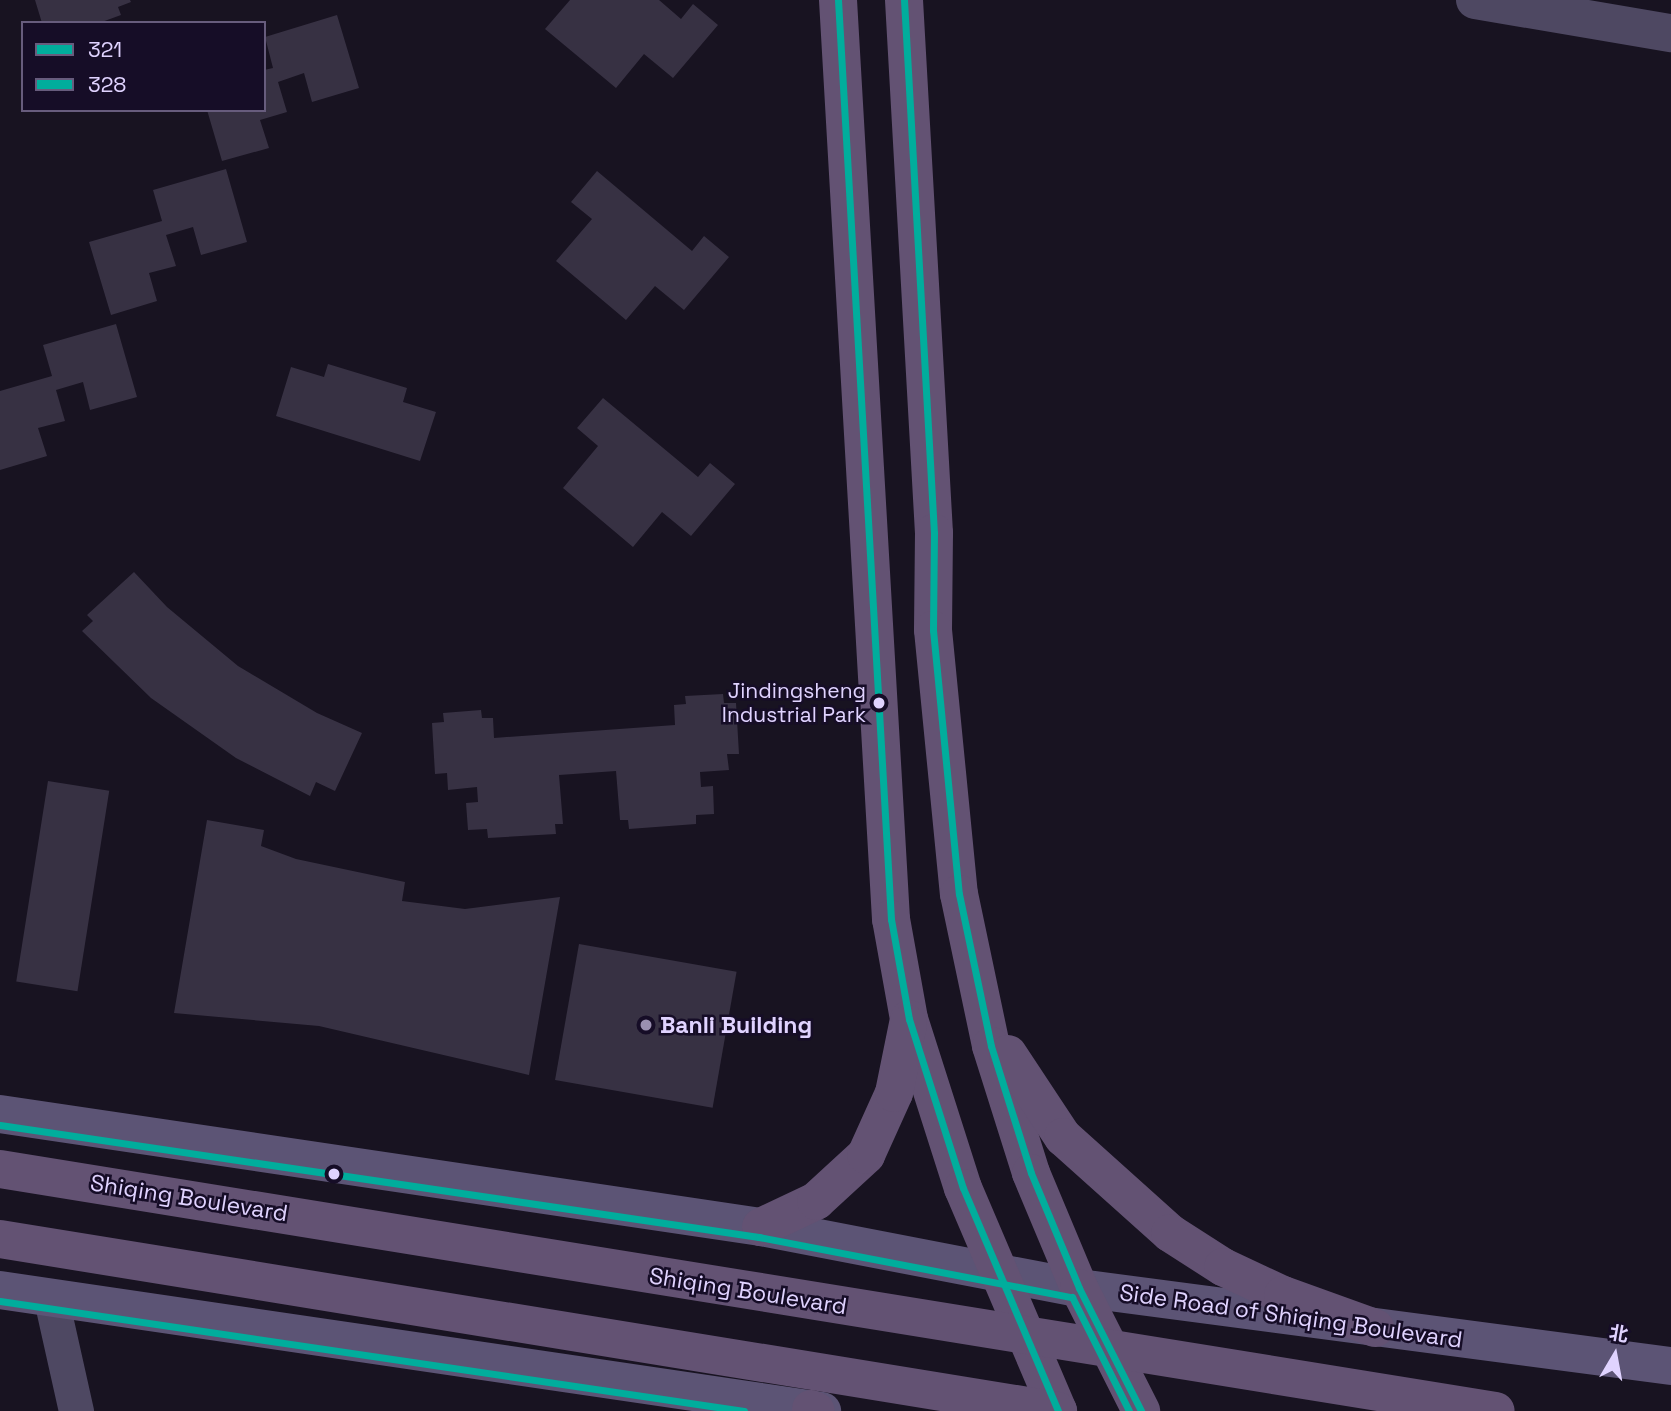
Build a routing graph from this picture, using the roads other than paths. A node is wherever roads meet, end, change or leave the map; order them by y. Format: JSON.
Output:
{"nodes":[{"id":1,"x":838,"y":0,"type":"edge"},
{"id":2,"x":904,"y":0,"type":"edge"},
{"id":3,"x":1475,"y":0,"type":"edge"},
{"id":4,"x":1671,"y":33,"type":"edge"},
{"id":5,"x":983,"y":1006,"type":"junction"},
{"id":6,"x":909,"y":1018,"type":"junction"},
{"id":7,"x":0,"y":1114,"type":"edge"},
{"id":8,"x":0,"y":1169,"type":"edge"},
{"id":9,"x":761,"y":1227,"type":"junction"},
{"id":10,"x":0,"y":1239,"type":"edge"},
{"id":11,"x":998,"y":1275,"type":"junction"},
{"id":12,"x":1079,"y":1288,"type":"junction"},
{"id":13,"x":0,"y":1290,"type":"edge"},
{"id":14,"x":51,"y":1299,"type":"junction"},
{"id":15,"x":1376,"y":1328,"type":"junction"},
{"id":16,"x":1671,"y":1366,"type":"edge"},
{"id":17,"x":816,"y":1410,"type":"edge"},
{"id":18,"x":76,"y":1411,"type":"edge"},
{"id":19,"x":1058,"y":1411,"type":"edge"},
{"id":20,"x":1141,"y":1411,"type":"edge"},
{"id":21,"x":1496,"y":1411,"type":"edge"}],
"edges":[{"from":1,"to":6,"type":"main road"},
{"from":2,"to":5,"type":"main road"},
{"from":3,"to":4,"type":"street"},
{"from":5,"to":12,"type":"main road"},
{"from":5,"to":15,"type":"main road"},
{"from":6,"to":9,"type":"main road"},
{"from":6,"to":11,"type":"main road"},
{"from":7,"to":9,"type":"main road","name":"Side Road of Shiqing Boulevard"},
{"from":8,"to":21,"type":"main road","name":"Shiqing Boulevard"},
{"from":9,"to":11,"type":"main road","name":"Side Road of Shiqing Boulevard"},
{"from":10,"to":19,"type":"main road"},
{"from":11,"to":12,"type":"main road","name":"Side Road of Shiqing Boulevard"},
{"from":11,"to":19,"type":"main road"},
{"from":12,"to":15,"type":"main road","name":"Side Road of Shiqing Boulevard"},
{"from":12,"to":20,"type":"main road"},
{"from":13,"to":14,"type":"main road"},
{"from":14,"to":17,"type":"main road"},
{"from":14,"to":18,"type":"street"},
{"from":15,"to":16,"type":"main road","name":"Side Road of Shiqing Boulevard"}]}
